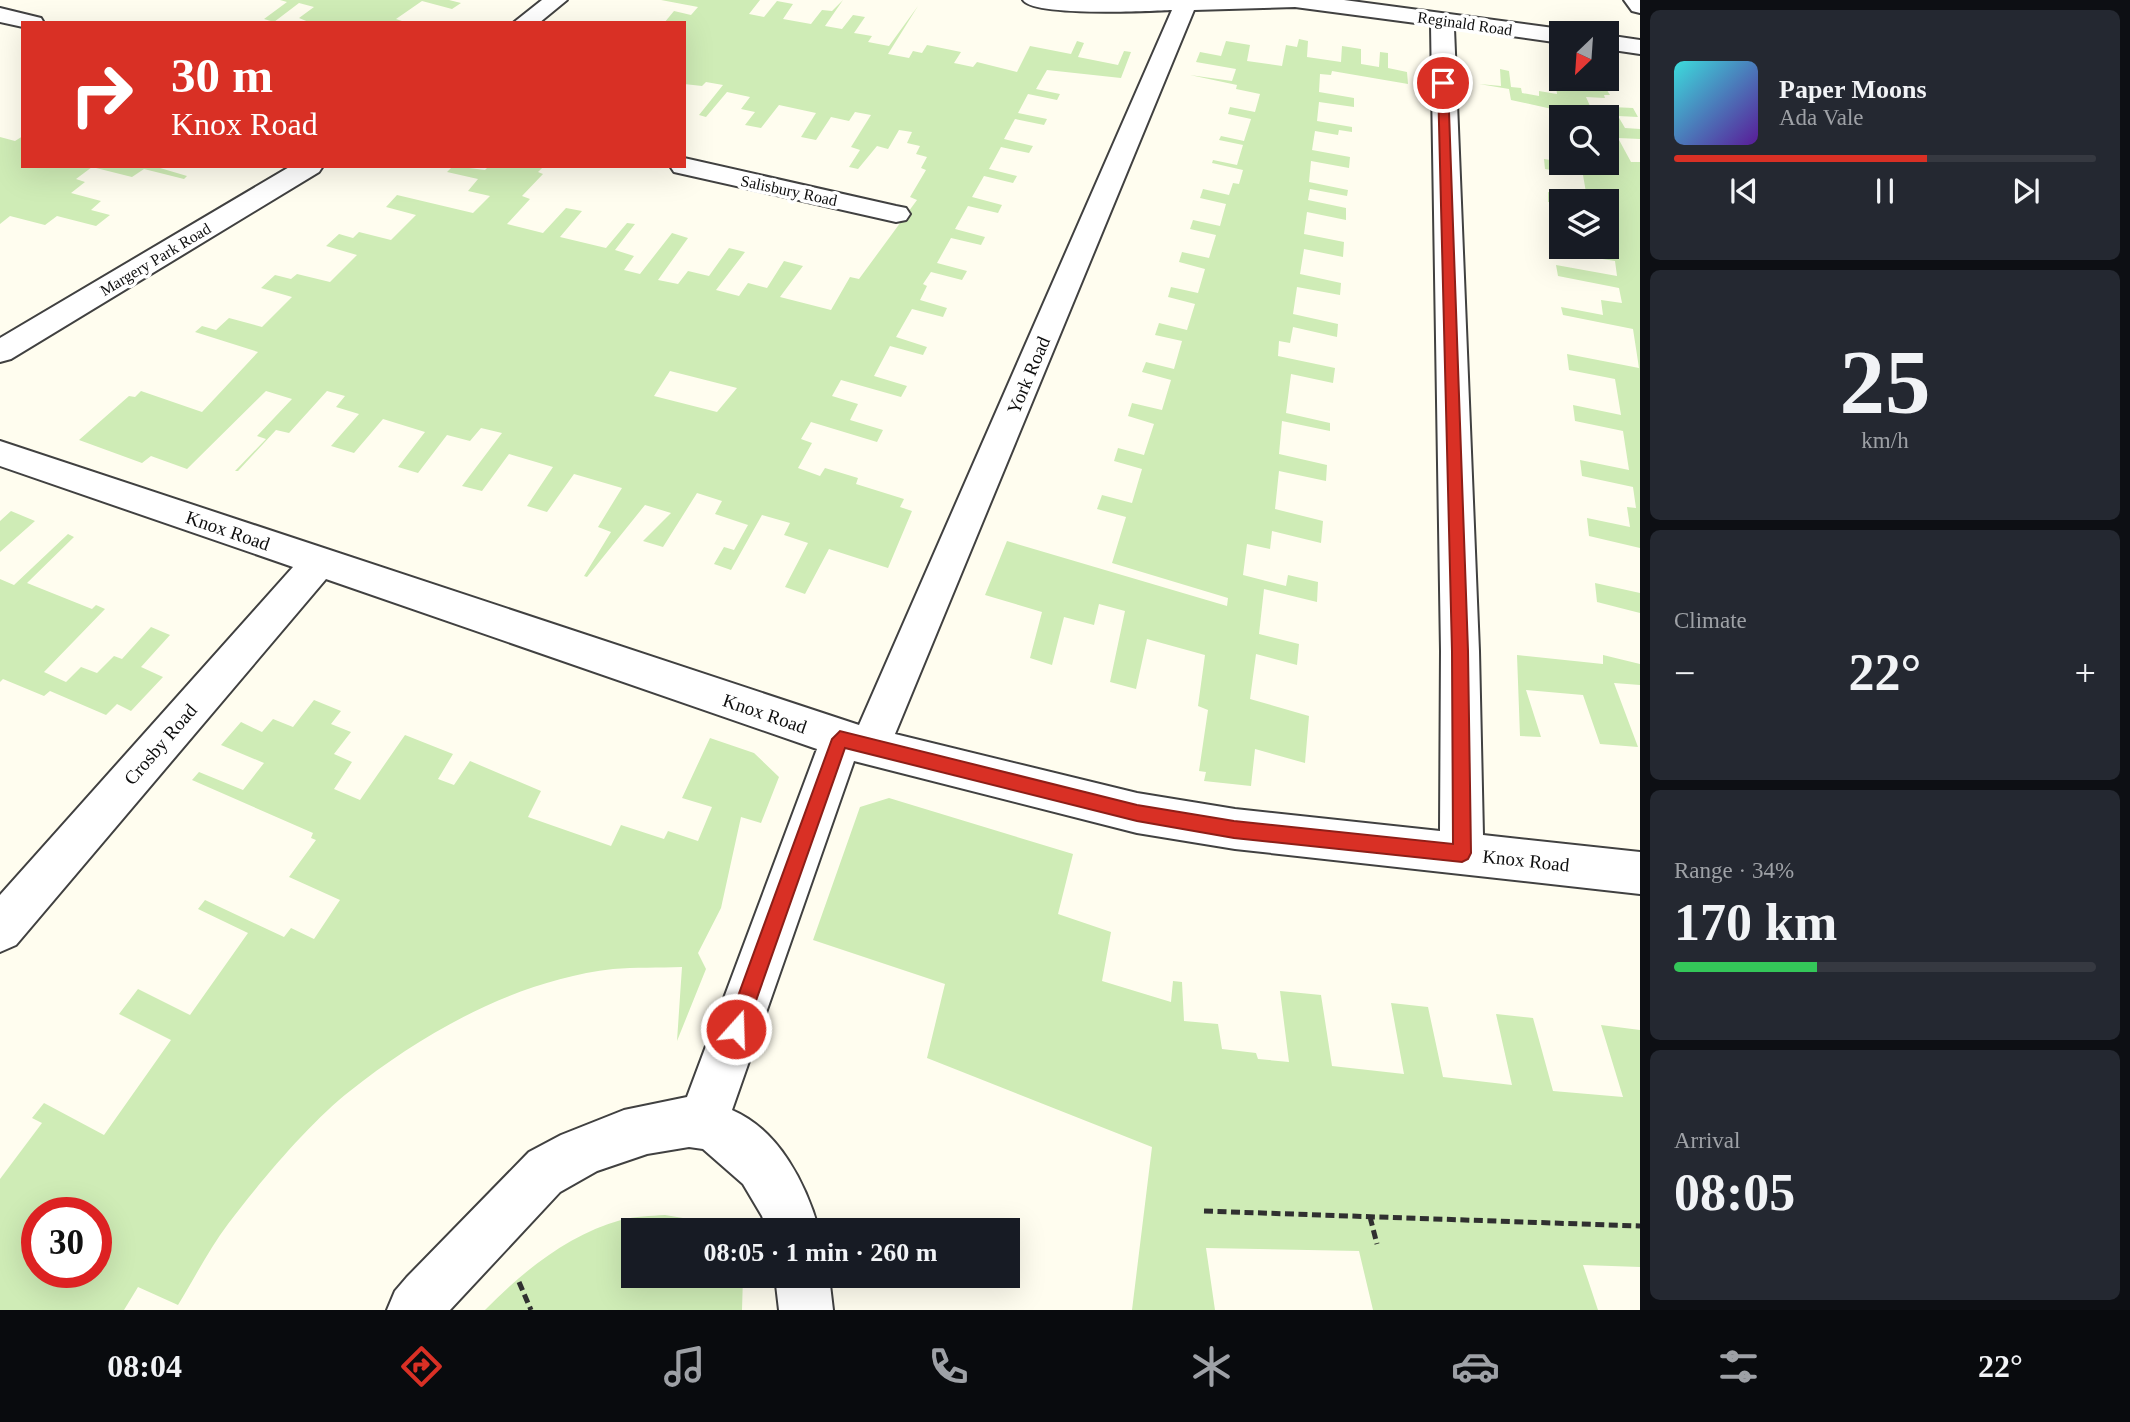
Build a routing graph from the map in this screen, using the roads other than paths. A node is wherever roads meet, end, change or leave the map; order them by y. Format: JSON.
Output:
{"nodes":[{"id":1,"x":556,"y":0,"type":"edge"},
{"id":2,"x":1034,"y":0,"type":"edge"},
{"id":3,"x":1635,"y":0,"type":"edge"},
{"id":4,"x":1186,"y":3,"type":"junction"},
{"id":5,"x":1640,"y":6,"type":"edge"},
{"id":6,"x":0,"y":16,"type":"edge"},
{"id":7,"x":1442,"y":20,"type":"junction"},
{"id":8,"x":24,"y":21,"type":"edge"},
{"id":9,"x":527,"y":21,"type":"edge"},
{"id":10,"x":1549,"y":34,"type":"edge"},
{"id":11,"x":1619,"y":44,"type":"edge"},
{"id":12,"x":1640,"y":47,"type":"edge"},
{"id":13,"x":686,"y":167,"type":"edge"},
{"id":14,"x":307,"y":168,"type":"edge"},
{"id":15,"x":896,"y":214,"type":"dead end"},
{"id":16,"x":0,"y":352,"type":"edge"},
{"id":17,"x":0,"y":453,"type":"edge"},
{"id":18,"x":320,"y":561,"type":"junction"},
{"id":19,"x":855,"y":742,"type":"junction"},
{"id":20,"x":1462,"y":853,"type":"junction"},
{"id":21,"x":1640,"y":873,"type":"edge"},
{"id":22,"x":0,"y":929,"type":"edge"},
{"id":23,"x":702,"y":1123,"type":"junction"},
{"id":24,"x":790,"y":1218,"type":"edge"},
{"id":25,"x":803,"y":1288,"type":"edge"},
{"id":26,"x":414,"y":1310,"type":"edge"},
{"id":27,"x":806,"y":1310,"type":"edge"}],
"edges":[{"from":1,"to":9,"type":"street"},
{"from":2,"to":4,"type":"street","name":"Reginald Road"},
{"from":3,"to":5,"type":"street"},
{"from":4,"to":7,"type":"street","name":"Reginald Road"},
{"from":4,"to":19,"type":"street","name":"York Road"},
{"from":6,"to":8,"type":"street"},
{"from":7,"to":10,"type":"street","name":"Reginald Road"},
{"from":7,"to":20,"type":"street"},
{"from":11,"to":12,"type":"street"},
{"from":13,"to":15,"type":"street","name":"Salisbury Road"},
{"from":14,"to":16,"type":"street","name":"Margery Park Road"},
{"from":17,"to":18,"type":"street","name":"Knox Road"},
{"from":18,"to":19,"type":"street","name":"Knox Road"},
{"from":18,"to":22,"type":"street","name":"Crosby Road"},
{"from":19,"to":20,"type":"street","name":"Knox Road"},
{"from":19,"to":23,"type":"street","name":"York Road"},
{"from":20,"to":21,"type":"street","name":"Knox Road"},
{"from":23,"to":24,"type":"street"},
{"from":23,"to":26,"type":"street"},
{"from":25,"to":27,"type":"street"}]}
